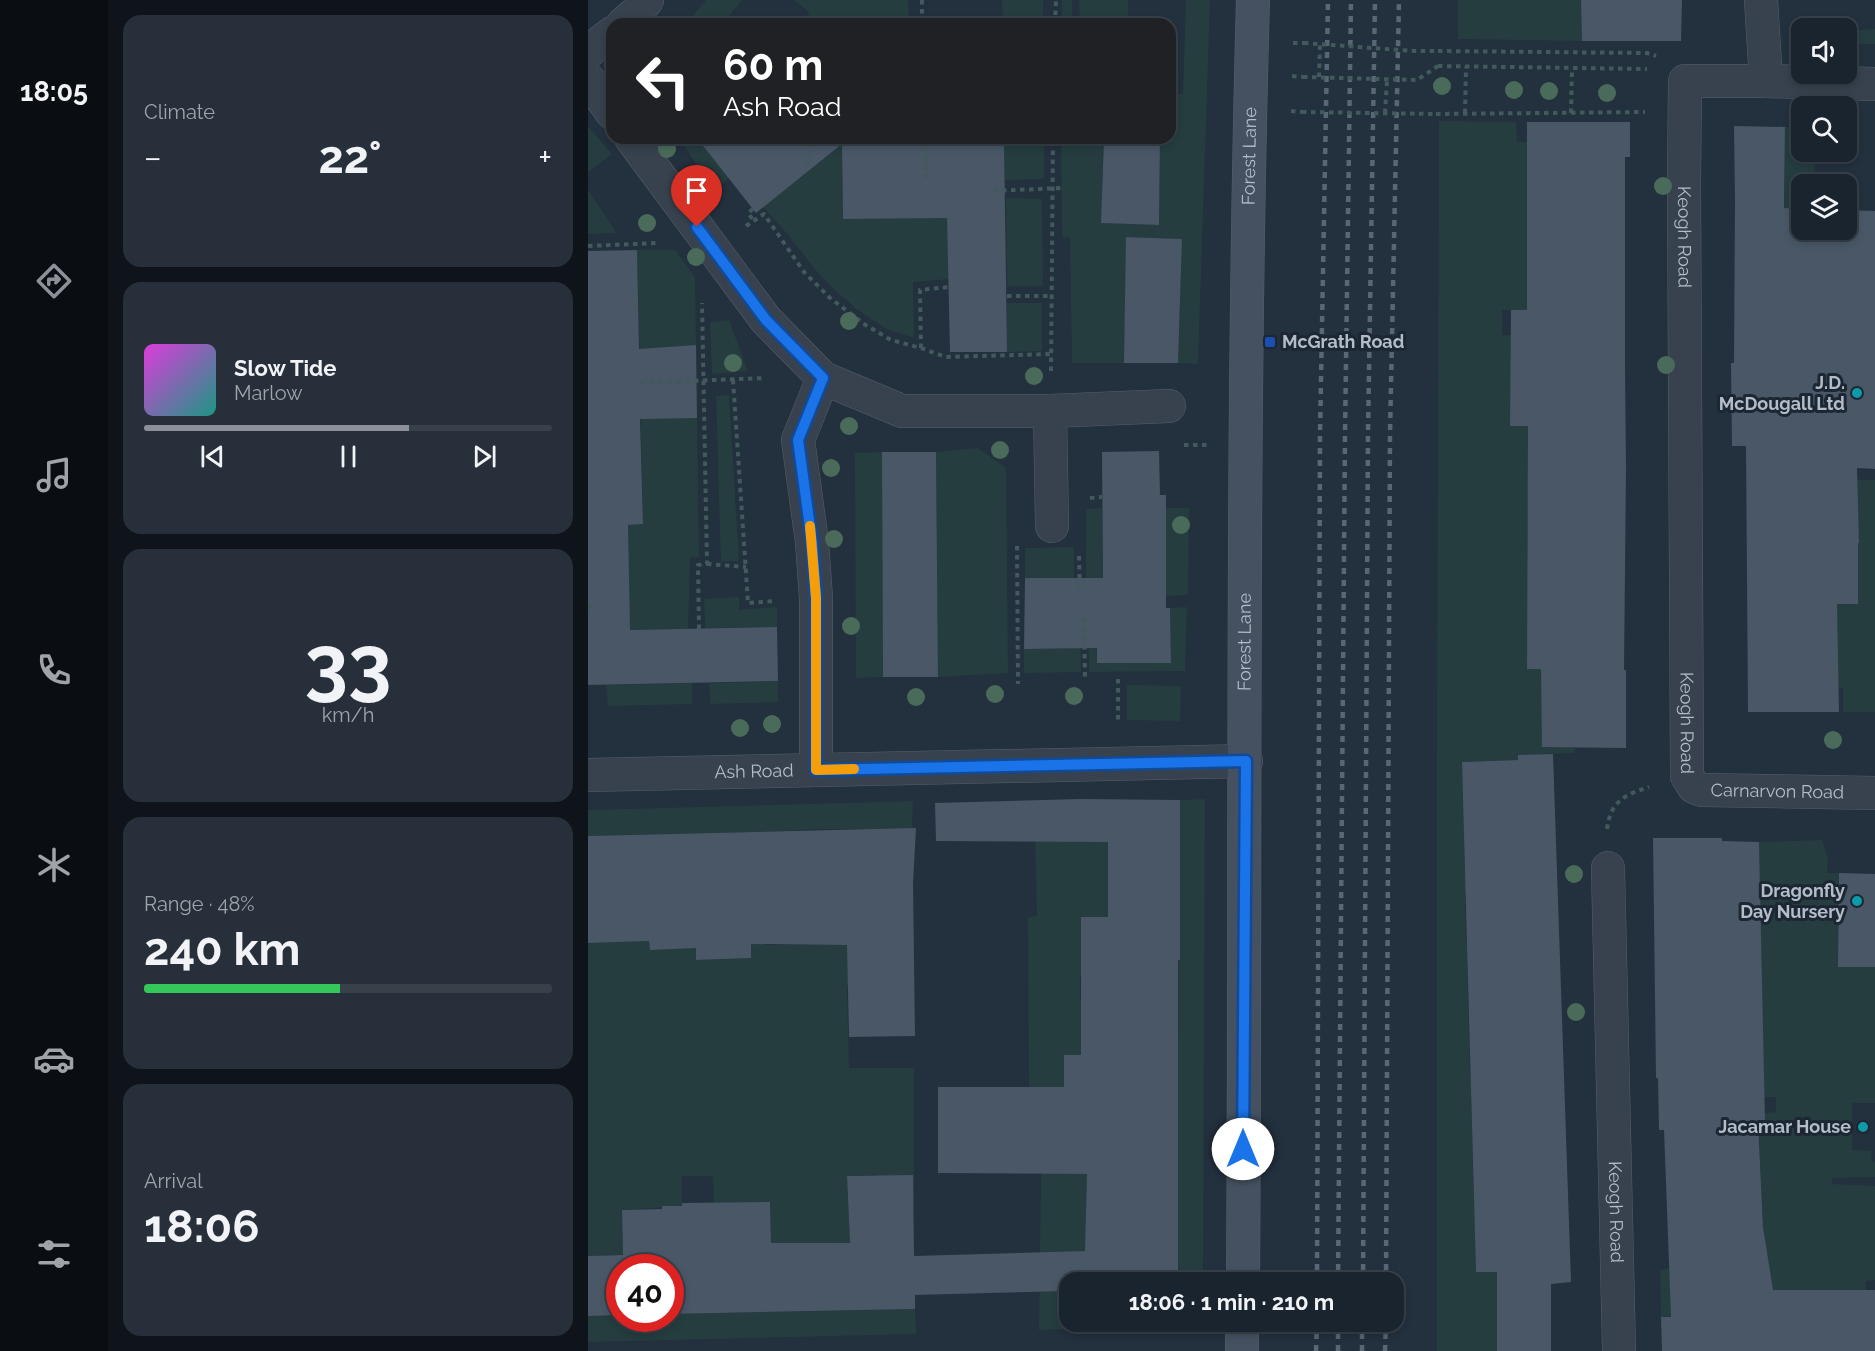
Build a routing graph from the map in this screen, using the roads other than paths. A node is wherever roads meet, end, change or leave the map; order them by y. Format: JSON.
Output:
{"nodes":[{"id":1,"x":647,"y":0,"type":"edge"},
{"id":2,"x":1253,"y":0,"type":"edge"},
{"id":3,"x":1761,"y":0,"type":"edge"},
{"id":4,"x":630,"y":18,"type":"edge"},
{"id":5,"x":606,"y":38,"type":"edge"},
{"id":6,"x":588,"y":52,"type":"edge"},
{"id":7,"x":588,"y":79,"type":"edge"},
{"id":8,"x":1766,"y":81,"type":"junction"},
{"id":9,"x":1875,"y":84,"type":"edge"},
{"id":10,"x":606,"y":104,"type":"edge"},
{"id":11,"x":635,"y":144,"type":"edge"},
{"id":12,"x":823,"y":378,"type":"junction"},
{"id":13,"x":1169,"y":406,"type":"dead end"},
{"id":14,"x":1050,"y":411,"type":"junction"},
{"id":15,"x":1052,"y":526,"type":"dead end"},
{"id":16,"x":1246,"y":761,"type":"junction"},
{"id":17,"x":816,"y":770,"type":"junction"},
{"id":18,"x":588,"y":775,"type":"edge"},
{"id":19,"x":1687,"y":776,"type":"joint"},
{"id":20,"x":1875,"y":793,"type":"edge"},
{"id":21,"x":1608,"y":868,"type":"road end"},
{"id":22,"x":1243,"y":1272,"type":"edge"},
{"id":23,"x":1242,"y":1332,"type":"edge"},
{"id":24,"x":1242,"y":1351,"type":"edge"},
{"id":25,"x":1619,"y":1351,"type":"edge"}],
"edges":[{"from":1,"to":4,"type":"street"},
{"from":2,"to":16,"type":"street","name":"Forest Lane"},
{"from":3,"to":8,"type":"street"},
{"from":5,"to":6,"type":"street"},
{"from":7,"to":10,"type":"street"},
{"from":8,"to":9,"type":"street"},
{"from":8,"to":19,"type":"street","name":"Keogh Road"},
{"from":11,"to":12,"type":"street"},
{"from":12,"to":14,"type":"street"},
{"from":12,"to":17,"type":"street"},
{"from":13,"to":14,"type":"street"},
{"from":14,"to":15,"type":"street"},
{"from":16,"to":17,"type":"street","name":"Ash Road"},
{"from":16,"to":22,"type":"street","name":"Forest Lane"},
{"from":17,"to":18,"type":"street","name":"Ash Road"},
{"from":19,"to":20,"type":"street","name":"Carnarvon Road"},
{"from":21,"to":25,"type":"street","name":"Keogh Road"},
{"from":23,"to":24,"type":"street"}]}
